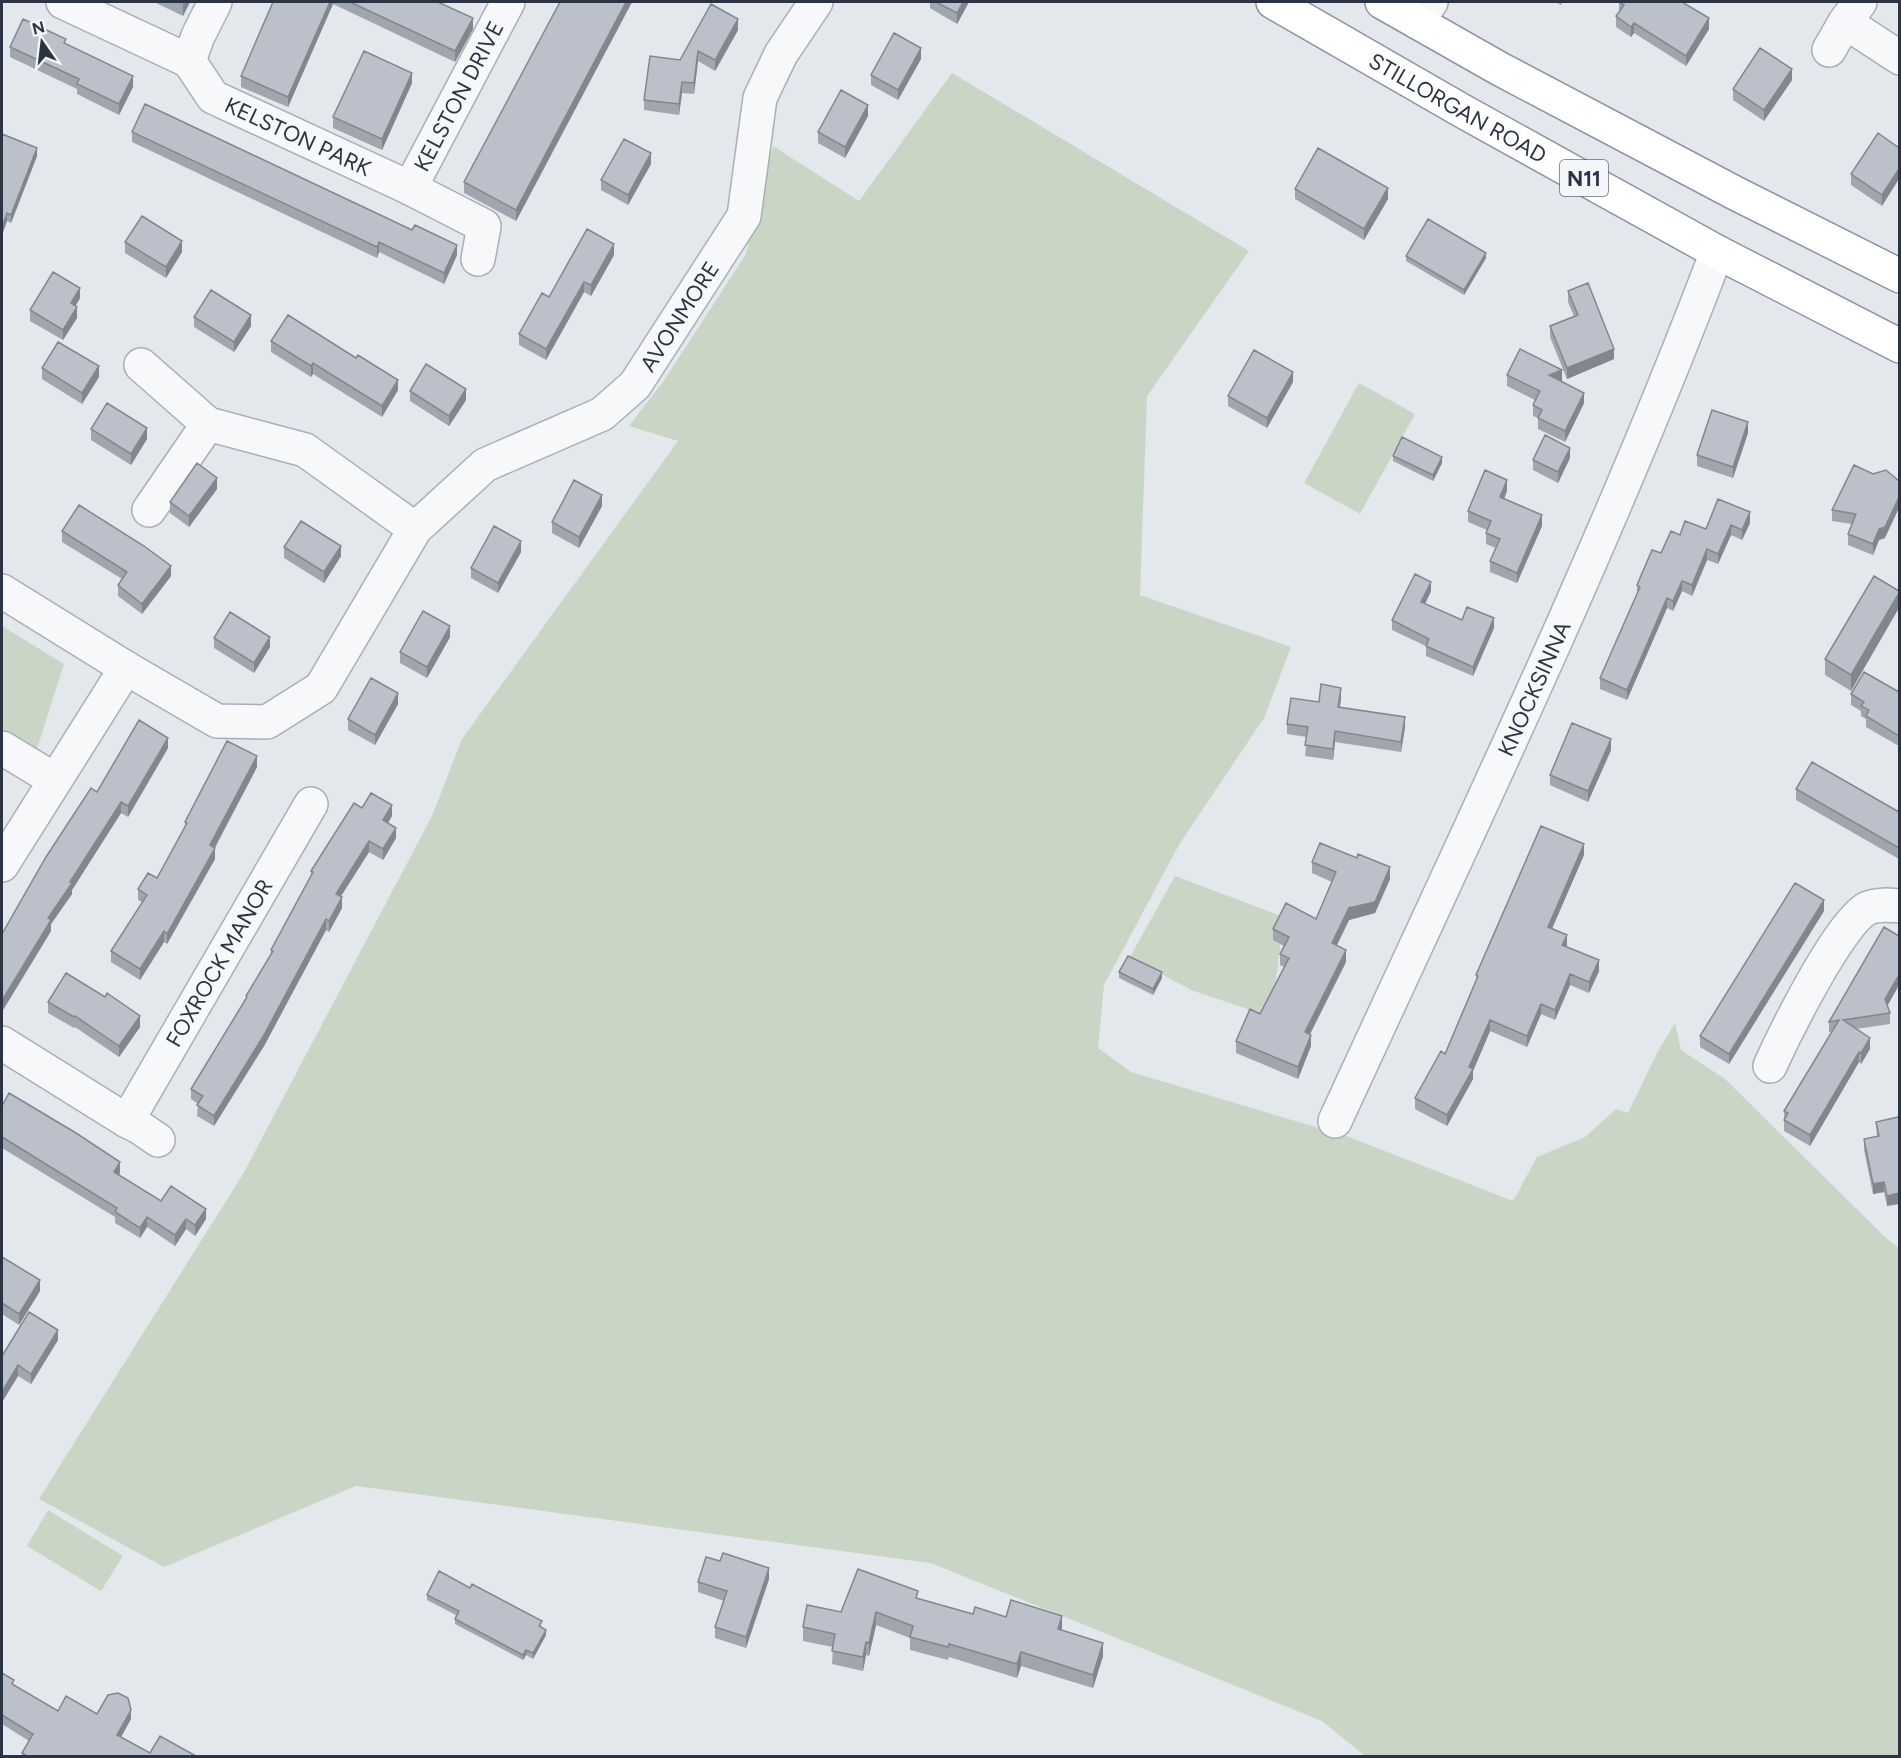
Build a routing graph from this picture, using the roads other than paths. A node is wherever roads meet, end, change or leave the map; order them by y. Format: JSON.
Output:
{"nodes":[{"id":1,"x":63,"y":2,"type":"edge"},
{"id":2,"x":215,"y":2,"type":"edge"},
{"id":3,"x":505,"y":2,"type":"edge"},
{"id":4,"x":816,"y":2,"type":"edge"},
{"id":5,"x":1273,"y":2,"type":"edge"},
{"id":6,"x":1382,"y":2,"type":"edge"},
{"id":7,"x":1424,"y":12,"type":"edge"},
{"id":8,"x":1852,"y":12,"type":"edge"},
{"id":9,"x":1830,"y":50,"type":"dead end"},
{"id":10,"x":1899,"y":58,"type":"edge"},
{"id":11,"x":189,"y":61,"type":"junction"},
{"id":12,"x":410,"y":188,"type":"junction"},
{"id":13,"x":1717,"y":252,"type":"junction"},
{"id":14,"x":478,"y":259,"type":"dead end"},
{"id":15,"x":1899,"y":276,"type":"edge"},
{"id":16,"x":1899,"y":346,"type":"edge"},
{"id":17,"x":141,"y":365,"type":"dead end"},
{"id":18,"x":208,"y":424,"type":"junction"},
{"id":19,"x":149,"y":510,"type":"dead end"},
{"id":20,"x":416,"y":529,"type":"junction"},
{"id":21,"x":2,"y":591,"type":"edge"},
{"id":22,"x":126,"y":668,"type":"junction"},
{"id":23,"x":2,"y":748,"type":"edge"},
{"id":24,"x":55,"y":780,"type":"junction"},
{"id":25,"x":311,"y":804,"type":"dead end"},
{"id":26,"x":2,"y":865,"type":"edge"},
{"id":27,"x":1899,"y":906,"type":"edge"},
{"id":28,"x":2,"y":1045,"type":"edge"},
{"id":29,"x":1770,"y":1066,"type":"dead end"},
{"id":30,"x":1335,"y":1121,"type":"dead end"},
{"id":31,"x":128,"y":1122,"type":"junction"},
{"id":32,"x":158,"y":1140,"type":"dead end"}],
"edges":[{"from":1,"to":11,"type":"street"},
{"from":2,"to":11,"type":"street"},
{"from":3,"to":12,"type":"street","name":"KELSTON DRIVE"},
{"from":4,"to":20,"type":"street","name":"AVONMORE"},
{"from":5,"to":13,"type":"highway","name":"STILLORGAN ROAD","number":"N11"},
{"from":6,"to":7,"type":"highway","number":"N11"},
{"from":7,"to":15,"type":"highway","number":"N11"},
{"from":8,"to":9,"type":"street"},
{"from":8,"to":10,"type":"street"},
{"from":11,"to":12,"type":"street","name":"KELSTON PARK"},
{"from":12,"to":14,"type":"street","name":"KELSTON PARK"},
{"from":13,"to":16,"type":"highway","name":"STILLORGAN ROAD","number":"N11"},
{"from":13,"to":30,"type":"street","name":"KNOCKSINNA"},
{"from":17,"to":18,"type":"street"},
{"from":18,"to":19,"type":"street"},
{"from":18,"to":20,"type":"street"},
{"from":20,"to":22,"type":"street","name":"AVONMORE"},
{"from":21,"to":22,"type":"street"},
{"from":22,"to":24,"type":"street"},
{"from":23,"to":24,"type":"street"},
{"from":24,"to":26,"type":"street"},
{"from":25,"to":31,"type":"street","name":"FOXROCK MANOR"},
{"from":27,"to":29,"type":"street"},
{"from":28,"to":31,"type":"street"},
{"from":31,"to":32,"type":"street"}]}
